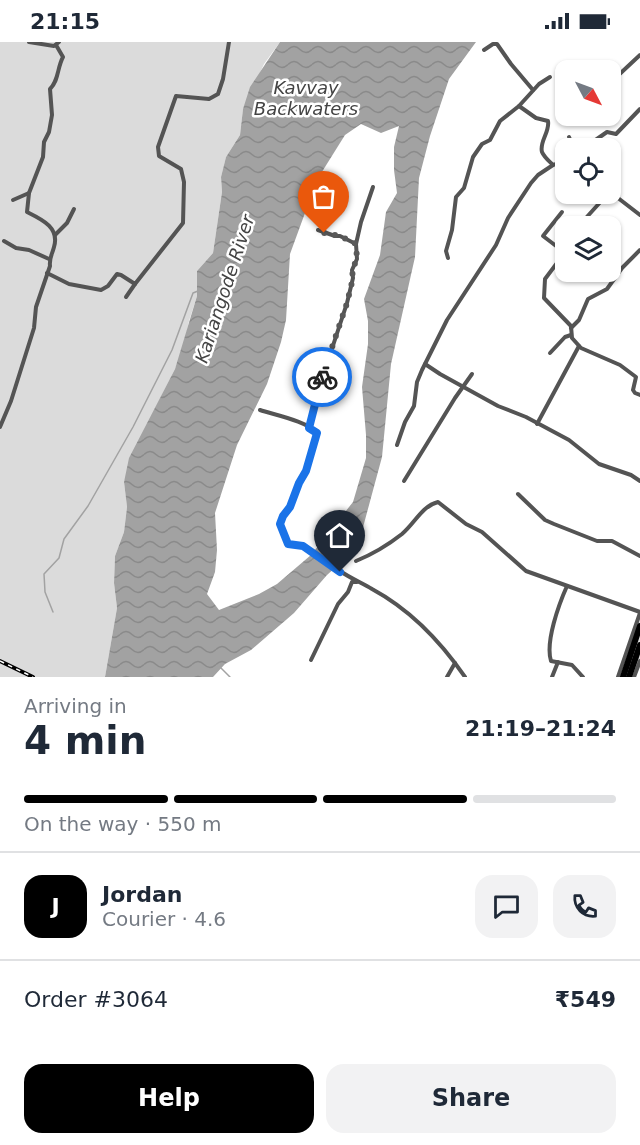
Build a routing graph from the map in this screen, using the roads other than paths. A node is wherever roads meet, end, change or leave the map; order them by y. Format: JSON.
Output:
{"nodes":[{"id":1,"x":29,"y":42,"type":"edge"},
{"id":2,"x":229,"y":42,"type":"edge"},
{"id":3,"x":58,"y":44,"type":"edge"},
{"id":4,"x":484,"y":50,"type":"dead end"},
{"id":5,"x":640,"y":55,"type":"edge"},
{"id":6,"x":621,"y":72,"type":"edge"},
{"id":7,"x":550,"y":77,"type":"dead end"},
{"id":8,"x":533,"y":90,"type":"junction"},
{"id":9,"x":519,"y":106,"type":"junction"},
{"id":10,"x":640,"y":109,"type":"edge"},
{"id":11,"x":598,"y":138,"type":"edge"},
{"id":12,"x":555,"y":164,"type":"edge"},
{"id":13,"x":552,"y":165,"type":"junction"},
{"id":14,"x":373,"y":187,"type":"dead end"},
{"id":15,"x":29,"y":193,"type":"junction"},
{"id":16,"x":13,"y":200,"type":"dead end"},
{"id":17,"x":621,"y":200,"type":"edge"},
{"id":18,"x":599,"y":204,"type":"edge"},
{"id":19,"x":74,"y":209,"type":"dead end"},
{"id":20,"x":562,"y":213,"type":"dead end"},
{"id":21,"x":640,"y":215,"type":"edge"},
{"id":22,"x":560,"y":216,"type":"edge"},
{"id":23,"x":588,"y":216,"type":"edge"},
{"id":24,"x":555,"y":221,"type":"edge"},
{"id":25,"x":318,"y":231,"type":"dead end"},
{"id":26,"x":55,"y":236,"type":"junction"},
{"id":27,"x":4,"y":241,"type":"dead end"},
{"id":28,"x":356,"y":244,"type":"junction"},
{"id":29,"x":555,"y":244,"type":"edge"},
{"id":30,"x":640,"y":250,"type":"edge"},
{"id":31,"x":448,"y":258,"type":"dead end"},
{"id":32,"x":49,"y":259,"type":"junction"},
{"id":33,"x":555,"y":265,"type":"edge"},
{"id":34,"x":47,"y":273,"type":"junction"},
{"id":35,"x":135,"y":284,"type":"junction"},
{"id":36,"x":126,"y":297,"type":"dead end"},
{"id":37,"x":570,"y":329,"type":"junction"},
{"id":38,"x":571,"y":335,"type":"junction"},
{"id":39,"x":579,"y":346,"type":"junction"},
{"id":40,"x":550,"y":353,"type":"dead end"},
{"id":41,"x":425,"y":364,"type":"junction"},
{"id":42,"x":472,"y":374,"type":"dead end"},
{"id":43,"x":463,"y":387,"type":"junction"},
{"id":44,"x":640,"y":395,"type":"edge"},
{"id":45,"x":260,"y":410,"type":"dead end"},
{"id":46,"x":537,"y":424,"type":"junction"},
{"id":47,"x":0,"y":426,"type":"edge"},
{"id":48,"x":309,"y":428,"type":"junction"},
{"id":49,"x":397,"y":445,"type":"dead end"},
{"id":50,"x":404,"y":481,"type":"dead end"},
{"id":51,"x":640,"y":481,"type":"edge"},
{"id":52,"x":518,"y":494,"type":"dead end"},
{"id":53,"x":640,"y":556,"type":"edge"},
{"id":54,"x":356,"y":561,"type":"dead end"},
{"id":55,"x":358,"y":582,"type":"junction"},
{"id":56,"x":567,"y":586,"type":"junction"},
{"id":57,"x":640,"y":613,"type":"edge"},
{"id":58,"x":640,"y":626,"type":"edge"},
{"id":59,"x":640,"y":645,"type":"edge"},
{"id":60,"x":311,"y":660,"type":"dead end"},
{"id":61,"x":640,"y":661,"type":"edge"},
{"id":62,"x":558,"y":662,"type":"junction"},
{"id":63,"x":455,"y":663,"type":"junction"},
{"id":64,"x":447,"y":677,"type":"edge"},
{"id":65,"x":465,"y":677,"type":"edge"},
{"id":66,"x":552,"y":677,"type":"edge"},
{"id":67,"x":583,"y":677,"type":"edge"},
{"id":68,"x":618,"y":677,"type":"edge"},
{"id":69,"x":623,"y":677,"type":"edge"},
{"id":70,"x":629,"y":677,"type":"edge"},
{"id":71,"x":634,"y":677,"type":"edge"}],
"edges":[{"from":1,"to":3,"type":"street"},
{"from":2,"to":35,"type":"street"},
{"from":3,"to":15,"type":"street"},
{"from":4,"to":8,"type":"street"},
{"from":5,"to":6,"type":"street"},
{"from":7,"to":8,"type":"street"},
{"from":8,"to":9,"type":"street"},
{"from":9,"to":13,"type":"street"},
{"from":9,"to":31,"type":"street"},
{"from":10,"to":11,"type":"street"},
{"from":12,"to":13,"type":"street"},
{"from":13,"to":41,"type":"street"},
{"from":14,"to":28,"type":"street"},
{"from":15,"to":16,"type":"street"},
{"from":15,"to":26,"type":"street"},
{"from":17,"to":21,"type":"street"},
{"from":18,"to":23,"type":"street"},
{"from":19,"to":26,"type":"street"},
{"from":20,"to":22,"type":"street"},
{"from":24,"to":29,"type":"street"},
{"from":25,"to":28,"type":"street"},
{"from":26,"to":32,"type":"street"},
{"from":27,"to":32,"type":"street"},
{"from":28,"to":48,"type":"street"},
{"from":30,"to":37,"type":"street"},
{"from":32,"to":34,"type":"street"},
{"from":33,"to":37,"type":"street"},
{"from":34,"to":35,"type":"street"},
{"from":34,"to":47,"type":"street"},
{"from":35,"to":36,"type":"street"},
{"from":37,"to":38,"type":"street"},
{"from":38,"to":39,"type":"street"},
{"from":38,"to":40,"type":"street"},
{"from":39,"to":44,"type":"street"},
{"from":39,"to":46,"type":"street"},
{"from":41,"to":43,"type":"street"},
{"from":41,"to":49,"type":"street"},
{"from":42,"to":43,"type":"street"},
{"from":43,"to":46,"type":"street"},
{"from":43,"to":50,"type":"street"},
{"from":45,"to":48,"type":"street"},
{"from":46,"to":51,"type":"street"},
{"from":48,"to":55,"type":"street"},
{"from":52,"to":53,"type":"street"},
{"from":54,"to":56,"type":"street"},
{"from":55,"to":60,"type":"street"},
{"from":55,"to":63,"type":"street"},
{"from":56,"to":57,"type":"street"},
{"from":56,"to":62,"type":"street"},
{"from":57,"to":68,"type":"street"},
{"from":58,"to":69,"type":"highway"},
{"from":59,"to":70,"type":"highway"},
{"from":61,"to":71,"type":"street"},
{"from":62,"to":66,"type":"street"},
{"from":62,"to":67,"type":"street"},
{"from":63,"to":64,"type":"street"},
{"from":63,"to":65,"type":"street"}]}
